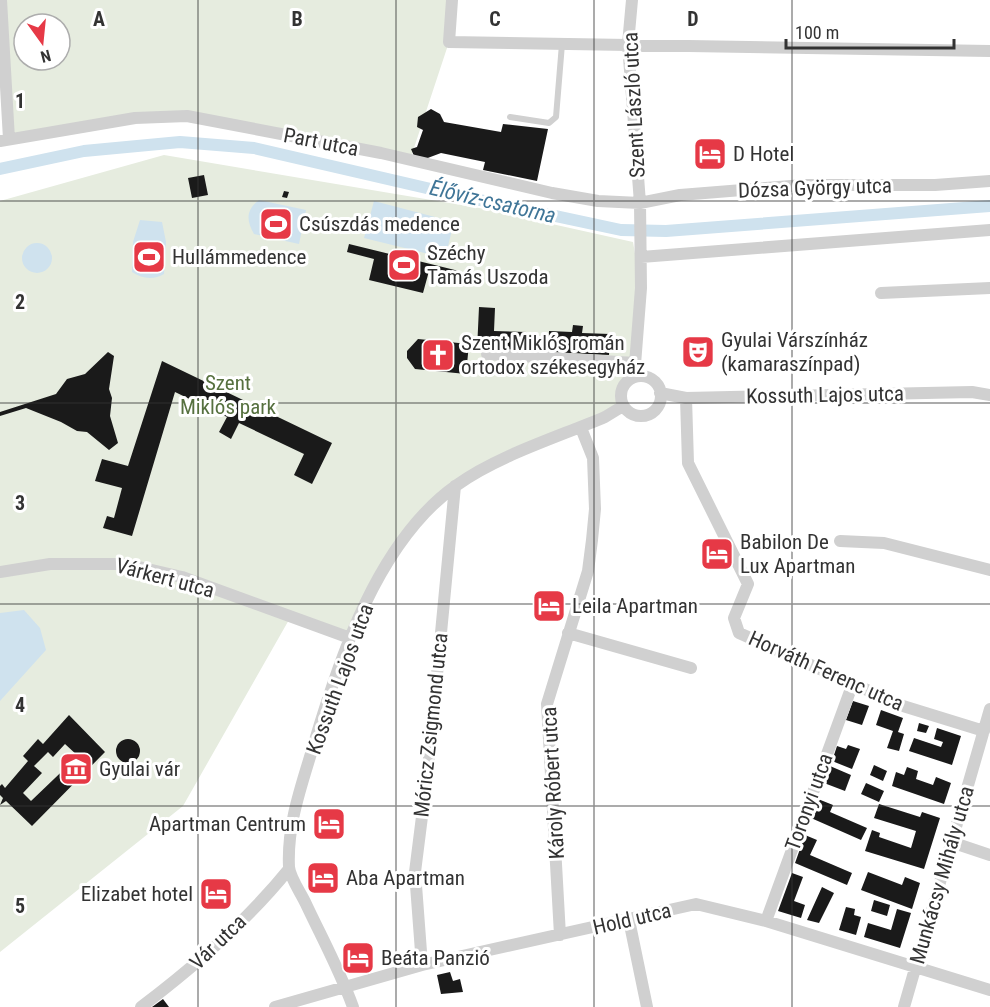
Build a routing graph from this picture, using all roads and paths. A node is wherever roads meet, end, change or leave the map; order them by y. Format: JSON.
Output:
{"nodes":[{"id":1,"x":1,"y":0,"type":"edge"},
{"id":2,"x":452,"y":0,"type":"edge"},
{"id":3,"x":632,"y":0,"type":"edge"},
{"id":4,"x":2,"y":37,"type":"edge"},
{"id":5,"x":562,"y":43,"type":"junction"},
{"id":6,"x":628,"y":44,"type":"junction"},
{"id":7,"x":990,"y":51,"type":"edge"},
{"id":8,"x":510,"y":117,"type":"dead end"},
{"id":9,"x":4,"y":140,"type":"edge"},
{"id":10,"x":990,"y":181,"type":"edge"},
{"id":11,"x":640,"y":207,"type":"junction"},
{"id":12,"x":990,"y":230,"type":"edge"},
{"id":13,"x":641,"y":254,"type":"junction"},
{"id":14,"x":990,"y":288,"type":"edge"},
{"id":15,"x":881,"y":293,"type":"dead end"},
{"id":16,"x":487,"y":354,"type":"dead end"},
{"id":17,"x":635,"y":363,"type":"junction"},
{"id":18,"x":634,"y":377,"type":"junction"},
{"id":19,"x":660,"y":393,"type":"junction"},
{"id":20,"x":990,"y":395,"type":"edge"},
{"id":21,"x":686,"y":398,"type":"junction"},
{"id":22,"x":623,"y":406,"type":"junction"},
{"id":23,"x":581,"y":428,"type":"junction"},
{"id":24,"x":455,"y":486,"type":"junction"},
{"id":25,"x":840,"y":541,"type":"dead end"},
{"id":26,"x":990,"y":570,"type":"edge"},
{"id":27,"x":0,"y":572,"type":"edge"},
{"id":28,"x":568,"y":633,"type":"junction"},
{"id":29,"x":350,"y":638,"type":"junction"},
{"id":30,"x":691,"y":668,"type":"dead end"},
{"id":31,"x":853,"y":683,"type":"junction"},
{"id":32,"x":990,"y":709,"type":"edge"},
{"id":33,"x":984,"y":731,"type":"junction"},
{"id":34,"x":951,"y":842,"type":"junction"},
{"id":35,"x":990,"y":855,"type":"edge"},
{"id":36,"x":289,"y":869,"type":"junction"},
{"id":37,"x":629,"y":920,"type":"junction"},
{"id":38,"x":766,"y":921,"type":"junction"},
{"id":39,"x":560,"y":935,"type":"junction"},
{"id":40,"x":422,"y":965,"type":"junction"},
{"id":41,"x":915,"y":967,"type":"junction"},
{"id":42,"x":345,"y":985,"type":"junction"},
{"id":43,"x":990,"y":990,"type":"edge"},
{"id":44,"x":141,"y":1007,"type":"edge"},
{"id":45,"x":275,"y":1007,"type":"edge"},
{"id":46,"x":353,"y":1007,"type":"edge"},
{"id":47,"x":647,"y":1007,"type":"edge"},
{"id":48,"x":904,"y":1007,"type":"edge"}],
"edges":[{"from":1,"to":4,"type":"street"},
{"from":2,"to":5,"type":"street"},
{"from":3,"to":6,"type":"street","name":"Szent László utca"},
{"from":4,"to":9,"type":"street"},
{"from":5,"to":6,"type":"street"},
{"from":5,"to":8,"type":"lane"},
{"from":6,"to":7,"type":"street"},
{"from":6,"to":11,"type":"street","name":"Szent László utca"},
{"from":9,"to":11,"type":"street","name":"Part utca"},
{"from":10,"to":11,"type":"street","name":"Dózsa György utca"},
{"from":11,"to":13,"type":"street","name":"Szent László utca"},
{"from":12,"to":13,"type":"street"},
{"from":13,"to":17,"type":"street"},
{"from":14,"to":15,"type":"street"},
{"from":16,"to":17,"type":"street"},
{"from":17,"to":18,"type":"street"},
{"from":18,"to":19,"type":"street"},
{"from":18,"to":22,"type":"street"},
{"from":19,"to":21,"type":"street","name":"Kossuth Lajos utca"},
{"from":19,"to":22,"type":"street"},
{"from":20,"to":21,"type":"street","name":"Kossuth Lajos utca"},
{"from":21,"to":31,"type":"street","name":"Horváth Ferenc utca"},
{"from":22,"to":23,"type":"street","name":"Kossuth Lajos utca"},
{"from":23,"to":24,"type":"street","name":"Kossuth Lajos utca"},
{"from":23,"to":28,"type":"street","name":"Károly Róbert utca"},
{"from":24,"to":29,"type":"street","name":"Kossuth Lajos utca"},
{"from":24,"to":40,"type":"street","name":"Móricz Zsigmond utca"},
{"from":25,"to":26,"type":"street"},
{"from":27,"to":29,"type":"street","name":"Várkert utca"},
{"from":28,"to":30,"type":"street"},
{"from":28,"to":39,"type":"street","name":"Károly Róbert utca"},
{"from":29,"to":36,"type":"street","name":"Kossuth Lajos utca"},
{"from":31,"to":33,"type":"street","name":"Horváth Ferenc utca"},
{"from":31,"to":38,"type":"street","name":"Toronyi utca"},
{"from":32,"to":33,"type":"street","name":"Munkácsy Mihály utca"},
{"from":33,"to":34,"type":"street","name":"Munkácsy Mihály utca"},
{"from":34,"to":35,"type":"street"},
{"from":34,"to":41,"type":"street","name":"Munkácsy Mihály utca"},
{"from":36,"to":42,"type":"street"},
{"from":36,"to":44,"type":"street","name":"Vár utca"},
{"from":37,"to":38,"type":"street","name":"Hold utca"},
{"from":37,"to":39,"type":"street","name":"Hold utca"},
{"from":37,"to":47,"type":"street"},
{"from":38,"to":41,"type":"street","name":"Hold utca"},
{"from":39,"to":40,"type":"street","name":"Hold utca"},
{"from":40,"to":42,"type":"street","name":"Hold utca"},
{"from":41,"to":43,"type":"street","name":"Hold utca"},
{"from":41,"to":48,"type":"street","name":"Munkácsy Mihály utca"},
{"from":42,"to":45,"type":"street","name":"Hold utca"},
{"from":42,"to":46,"type":"street"}]}
